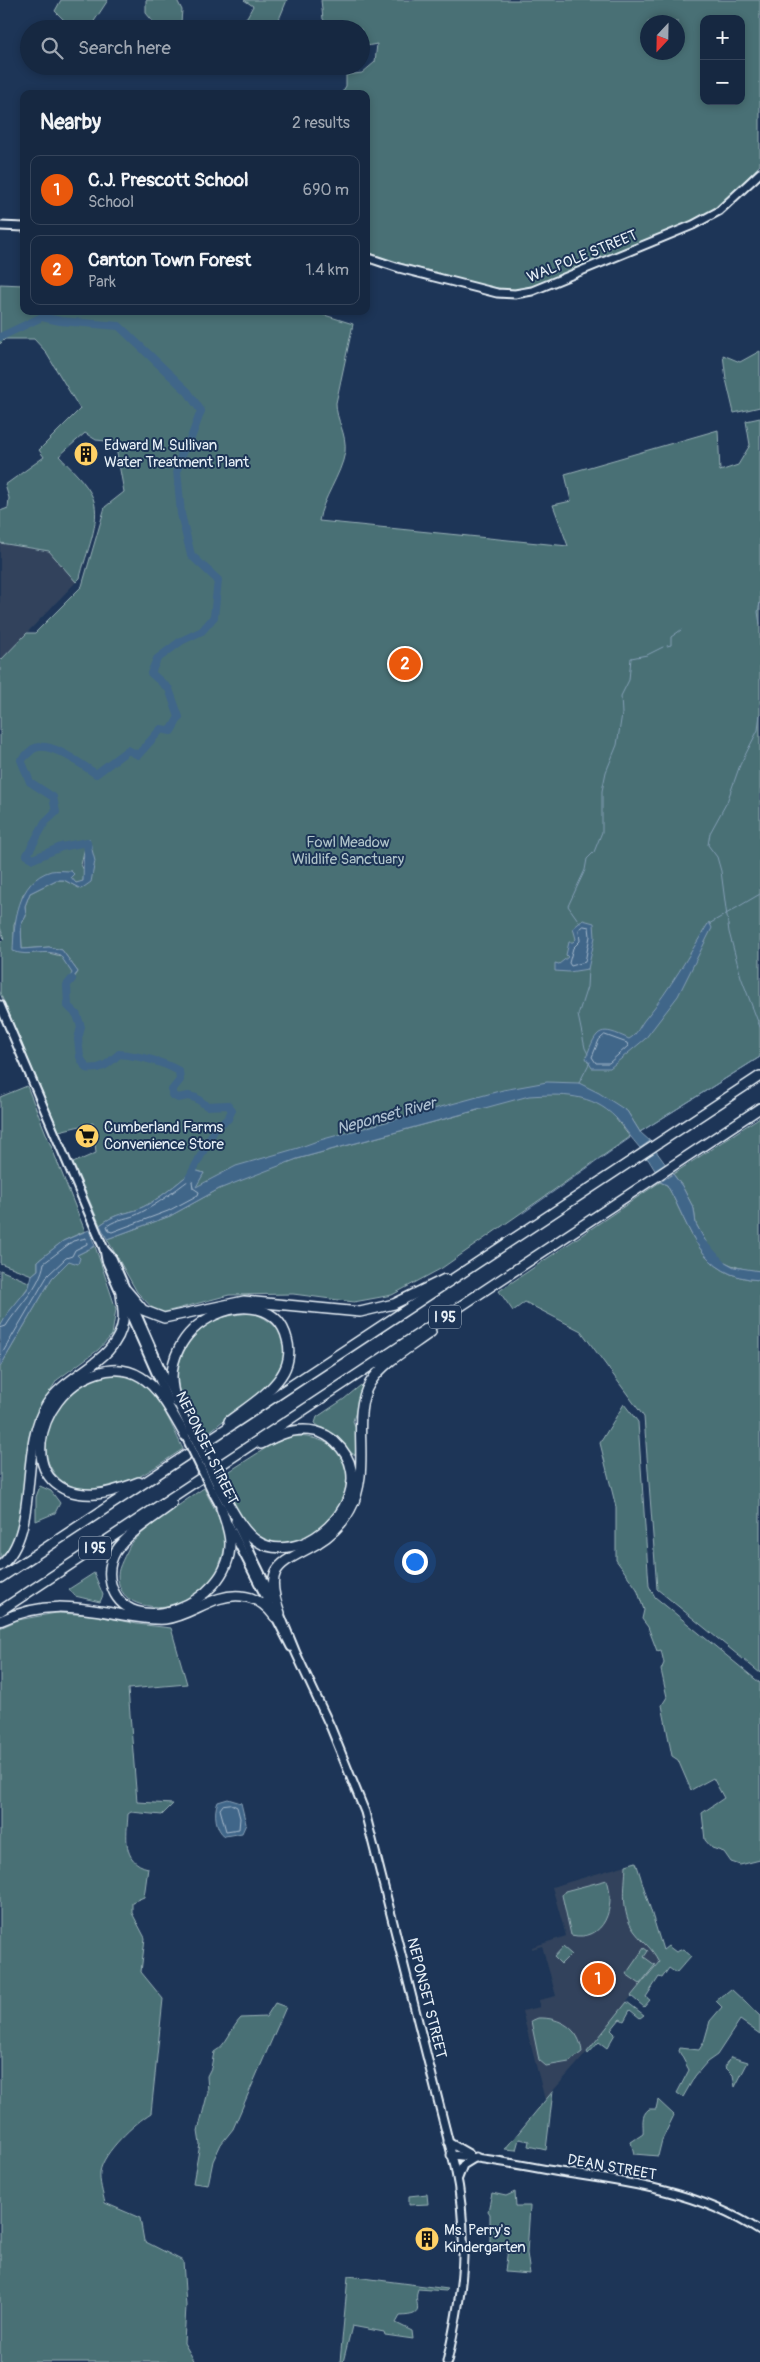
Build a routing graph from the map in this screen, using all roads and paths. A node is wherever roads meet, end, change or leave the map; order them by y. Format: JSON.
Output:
{"nodes":[{"id":1,"x":760,"y":173,"type":"edge"},
{"id":2,"x":0,"y":226,"type":"edge"},
{"id":3,"x":20,"y":227,"type":"edge"},
{"id":4,"x":370,"y":258,"type":"edge"},
{"id":5,"x":0,"y":1005,"type":"edge"},
{"id":6,"x":760,"y":1076,"type":"edge"},
{"id":7,"x":760,"y":1108,"type":"edge"},
{"id":8,"x":476,"y":1264,"type":"junction"},
{"id":9,"x":124,"y":1292,"type":"junction"},
{"id":10,"x":462,"y":1306,"type":"junction"},
{"id":11,"x":177,"y":1403,"type":"junction"},
{"id":12,"x":189,"y":1435,"type":"junction"},
{"id":13,"x":201,"y":1445,"type":"junction"},
{"id":14,"x":238,"y":1454,"type":"junction"},
{"id":15,"x":156,"y":1475,"type":"junction"},
{"id":16,"x":191,"y":1485,"type":"junction"},
{"id":17,"x":214,"y":1487,"type":"junction"},
{"id":18,"x":221,"y":1508,"type":"junction"},
{"id":19,"x":0,"y":1566,"type":"edge"},
{"id":20,"x":0,"y":1578,"type":"edge"},
{"id":21,"x":0,"y":1611,"type":"edge"},
{"id":22,"x":278,"y":1615,"type":"junction"},
{"id":23,"x":0,"y":1621,"type":"edge"},
{"id":24,"x":448,"y":2141,"type":"junction"},
{"id":25,"x":451,"y":2155,"type":"junction"},
{"id":26,"x":476,"y":2157,"type":"junction"},
{"id":27,"x":458,"y":2180,"type":"junction"},
{"id":28,"x":760,"y":2231,"type":"edge"},
{"id":29,"x":447,"y":2362,"type":"edge"}],
"edges":[{"from":1,"to":4,"type":"main road","name":"WALPOLE STREET"},
{"from":2,"to":3,"type":"main road"},
{"from":5,"to":9,"type":"main road","name":"NEPONSET STREET"},
{"from":6,"to":8,"type":"highway","number":"I 95"},
{"from":7,"to":10,"type":"highway","number":"I 95"},
{"from":8,"to":9,"type":"highway"},
{"from":8,"to":13,"type":"highway","number":"I 95"},
{"from":9,"to":11,"type":"main road","name":"NEPONSET STREET"},
{"from":9,"to":12,"type":"main road","name":"NEPONSET STREET"},
{"from":9,"to":19,"type":"highway"},
{"from":10,"to":14,"type":"highway","number":"I 95"},
{"from":10,"to":22,"type":"highway"},
{"from":11,"to":12,"type":"main road","name":"NEPONSET STREET"},
{"from":11,"to":13,"type":"highway"},
{"from":12,"to":15,"type":"highway"},
{"from":12,"to":17,"type":"main road","name":"NEPONSET STREET","bridge":true},
{"from":13,"to":15,"type":"highway","number":"I 95"},
{"from":14,"to":16,"type":"highway","number":"I 95"},
{"from":14,"to":17,"type":"highway"},
{"from":15,"to":20,"type":"highway","number":"I 95"},
{"from":16,"to":18,"type":"highway"},
{"from":16,"to":21,"type":"highway","number":"I 95"},
{"from":17,"to":18,"type":"main road","name":"NEPONSET STREET"},
{"from":17,"to":22,"type":"main road","name":"NEPONSET STREET"},
{"from":18,"to":22,"type":"main road","name":"NEPONSET STREET"},
{"from":22,"to":23,"type":"highway"},
{"from":22,"to":24,"type":"main road","name":"NEPONSET STREET"},
{"from":24,"to":25,"type":"main road","name":"NEPONSET STREET"},
{"from":24,"to":26,"type":"main road"},
{"from":25,"to":26,"type":"main road","name":"DEAN STREET"},
{"from":25,"to":27,"type":"main road","name":"NEPONSET STREET"},
{"from":26,"to":27,"type":"main road"},
{"from":26,"to":28,"type":"main road","name":"DEAN STREET"},
{"from":27,"to":29,"type":"main road","name":"NEPONSET STREET"}]}
